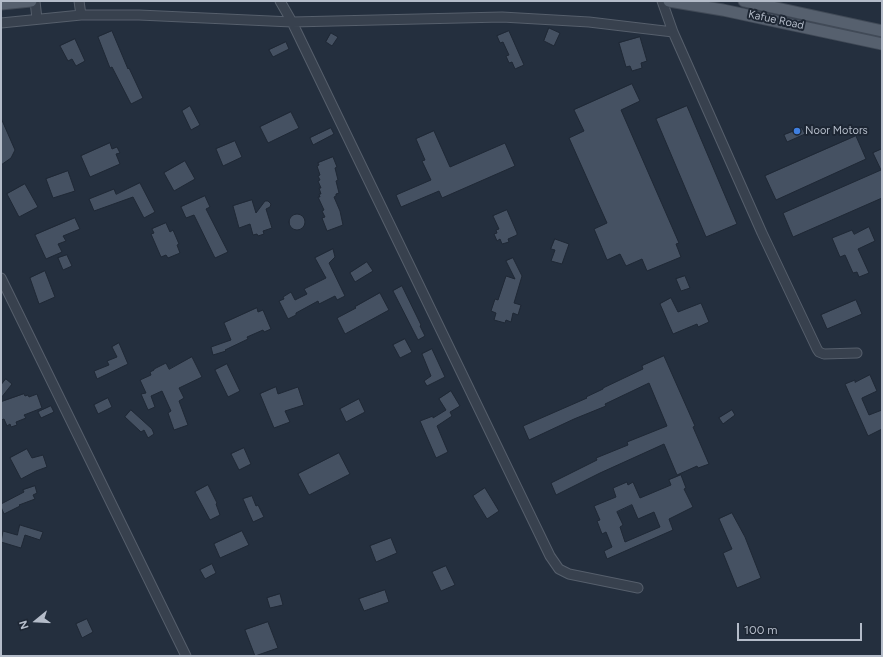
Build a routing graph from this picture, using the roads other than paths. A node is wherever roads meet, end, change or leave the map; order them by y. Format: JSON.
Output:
{"nodes":[{"id":1,"x":31,"y":1,"type":"edge"},
{"id":2,"x":35,"y":1,"type":"edge"},
{"id":3,"x":79,"y":1,"type":"edge"},
{"id":4,"x":280,"y":1,"type":"edge"},
{"id":5,"x":662,"y":1,"type":"edge"},
{"id":6,"x":669,"y":1,"type":"edge"},
{"id":7,"x":744,"y":1,"type":"edge"},
{"id":8,"x":1,"y":4,"type":"edge"},
{"id":9,"x":81,"y":15,"type":"junction"},
{"id":10,"x":37,"y":18,"type":"junction"},
{"id":11,"x":292,"y":22,"type":"junction"},
{"id":12,"x":1,"y":23,"type":"edge"},
{"id":13,"x":882,"y":31,"type":"edge"},
{"id":14,"x":673,"y":32,"type":"junction"},
{"id":15,"x":882,"y":44,"type":"edge"},
{"id":16,"x":1,"y":278,"type":"edge"},
{"id":17,"x":857,"y":353,"type":"dead end"},
{"id":18,"x":638,"y":588,"type":"dead end"},
{"id":19,"x":186,"y":656,"type":"edge"}],
"edges":[{"from":1,"to":8,"type":"main road"},
{"from":2,"to":10,"type":"street"},
{"from":3,"to":9,"type":"street"},
{"from":4,"to":11,"type":"street"},
{"from":5,"to":14,"type":"street"},
{"from":6,"to":15,"type":"main road","name":"Kafue Road"},
{"from":7,"to":13,"type":"main road","name":"Kafue Road"},
{"from":9,"to":10,"type":"street"},
{"from":9,"to":11,"type":"street"},
{"from":10,"to":12,"type":"street"},
{"from":11,"to":14,"type":"street"},
{"from":11,"to":18,"type":"street"},
{"from":14,"to":17,"type":"street"},
{"from":16,"to":19,"type":"street"}]}
